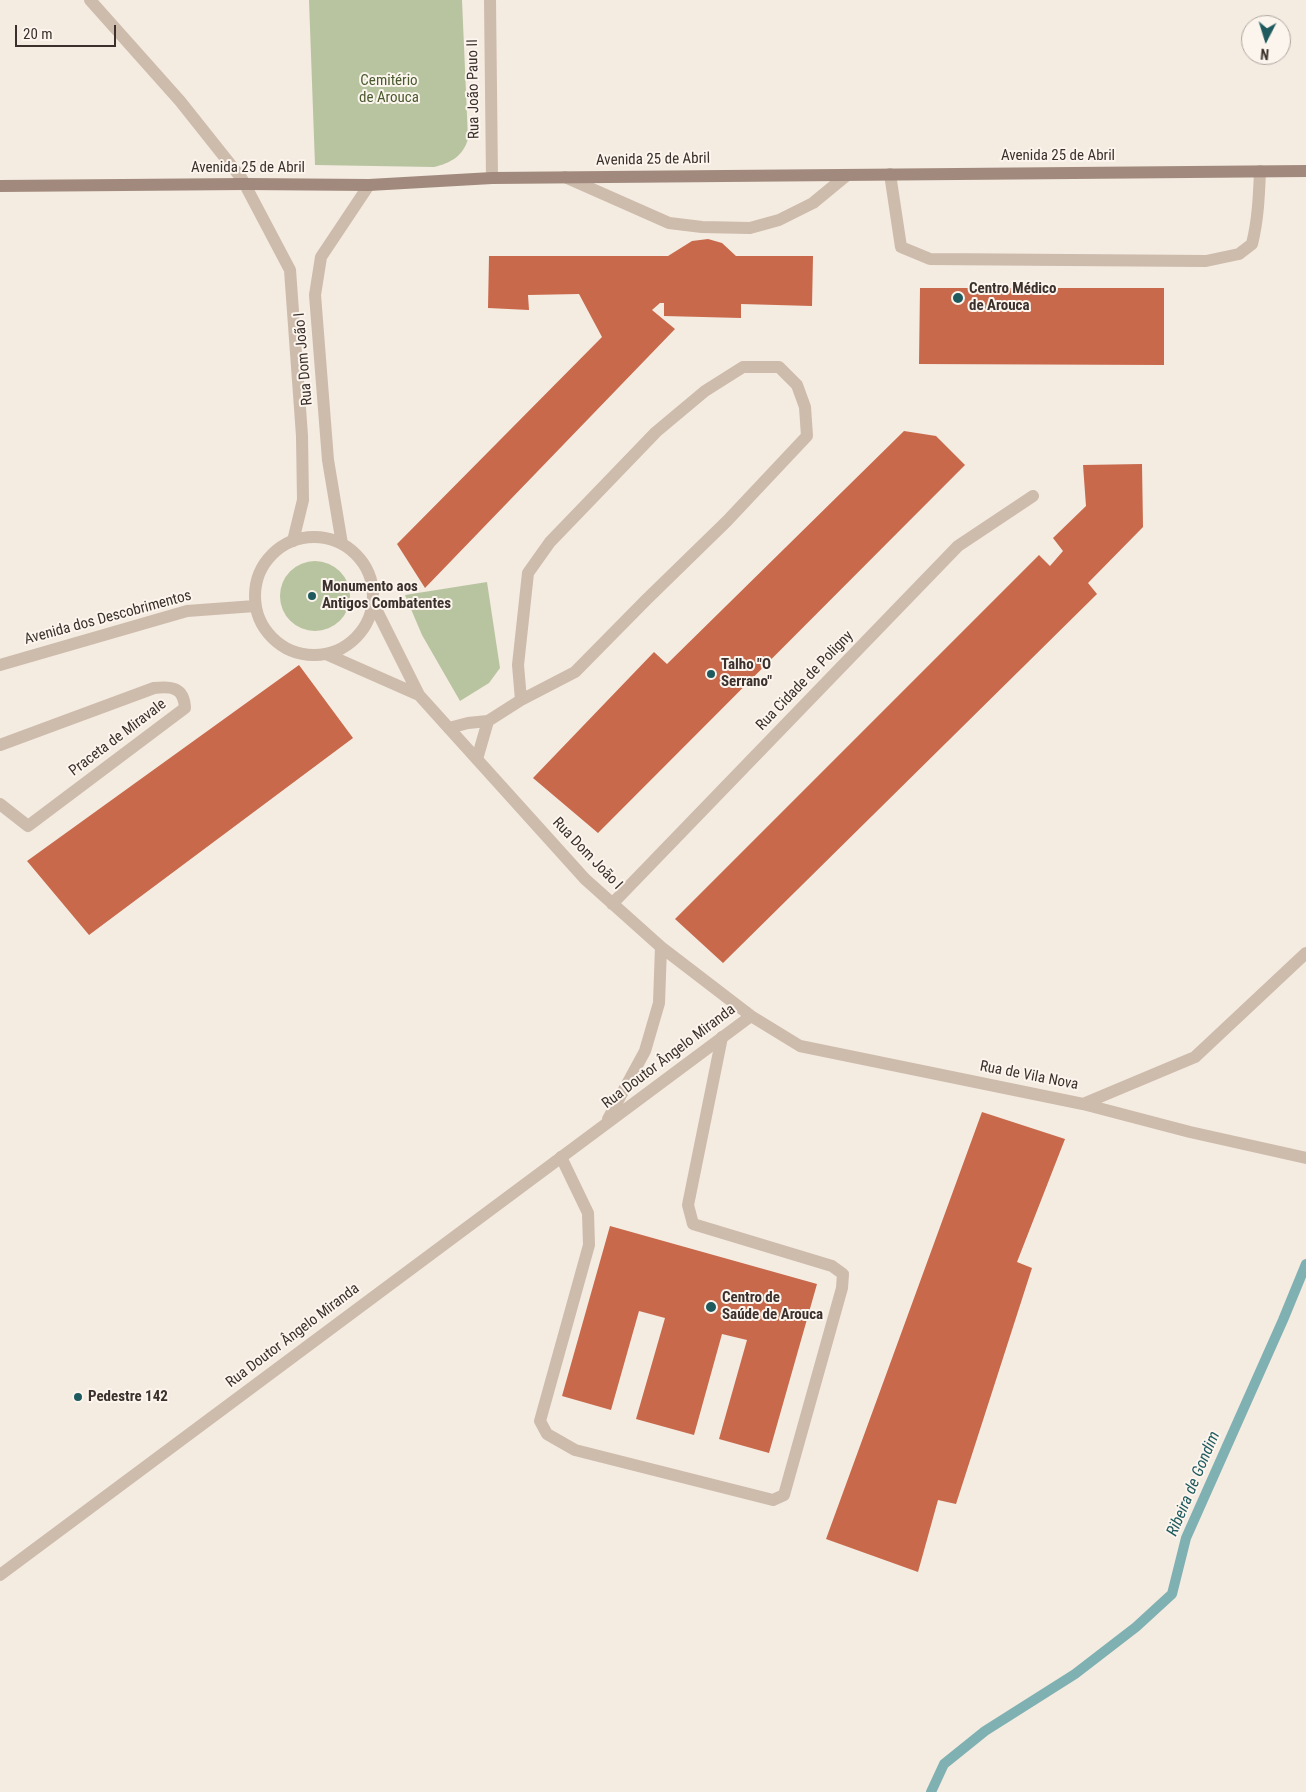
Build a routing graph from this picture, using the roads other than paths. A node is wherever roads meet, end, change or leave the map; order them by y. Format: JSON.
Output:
{"nodes":[{"id":1,"x":90,"y":0,"type":"edge"},
{"id":2,"x":490,"y":0,"type":"edge"},
{"id":3,"x":1260,"y":171,"type":"junction"},
{"id":4,"x":1306,"y":171,"type":"edge"},
{"id":5,"x":847,"y":174,"type":"junction"},
{"id":6,"x":890,"y":174,"type":"junction"},
{"id":7,"x":565,"y":177,"type":"junction"},
{"id":8,"x":492,"y":178,"type":"junction"},
{"id":9,"x":244,"y":184,"type":"junction"},
{"id":10,"x":369,"y":185,"type":"junction"},
{"id":11,"x":0,"y":186,"type":"edge"},
{"id":12,"x":1033,"y":496,"type":"dead end"},
{"id":13,"x":293,"y":541,"type":"junction"},
{"id":14,"x":342,"y":544,"type":"junction"},
{"id":15,"x":373,"y":603,"type":"junction"},
{"id":16,"x":256,"y":606,"type":"junction"},
{"id":17,"x":326,"y":654,"type":"junction"},
{"id":18,"x":0,"y":665,"type":"edge"},
{"id":19,"x":419,"y":695,"type":"junction"},
{"id":20,"x":521,"y":700,"type":"junction"},
{"id":21,"x":488,"y":720,"type":"junction"},
{"id":22,"x":449,"y":728,"type":"junction"},
{"id":23,"x":0,"y":745,"type":"edge"},
{"id":24,"x":477,"y":759,"type":"junction"},
{"id":25,"x":0,"y":804,"type":"edge"},
{"id":26,"x":612,"y":904,"type":"junction"},
{"id":27,"x":660,"y":948,"type":"junction"},
{"id":28,"x":1306,"y":953,"type":"edge"},
{"id":29,"x":751,"y":1016,"type":"junction"},
{"id":30,"x":722,"y":1037,"type":"junction"},
{"id":31,"x":1083,"y":1104,"type":"junction"},
{"id":32,"x":606,"y":1124,"type":"junction"},
{"id":33,"x":562,"y":1157,"type":"junction"},
{"id":34,"x":1306,"y":1158,"type":"edge"},
{"id":35,"x":0,"y":1575,"type":"edge"}],
"edges":[{"from":1,"to":9,"type":"street","name":"Rua Dom João I"},
{"from":2,"to":8,"type":"street","name":"Rua João Pauo II"},
{"from":3,"to":4,"type":"main road","name":"Avenida 25 de Abril"},
{"from":3,"to":6,"type":"main road","name":"Avenida 25 de Abril"},
{"from":3,"to":6,"type":"street"},
{"from":5,"to":6,"type":"main road","name":"Avenida 25 de Abril"},
{"from":5,"to":7,"type":"main road","name":"Avenida 25 de Abril"},
{"from":5,"to":7,"type":"street"},
{"from":7,"to":8,"type":"main road","name":"Avenida 25 de Abril"},
{"from":8,"to":10,"type":"main road","name":"Avenida 25 de Abril"},
{"from":9,"to":10,"type":"main road","name":"Avenida 25 de Abril"},
{"from":9,"to":11,"type":"main road","name":"Avenida 25 de Abril"},
{"from":9,"to":13,"type":"street","name":"Rua Dom João I"},
{"from":10,"to":14,"type":"street","name":"Rua Dom João I"},
{"from":12,"to":26,"type":"street","name":"Rua Cidade de Poligny"},
{"from":13,"to":14,"type":"street","name":"Rua Dom João I"},
{"from":13,"to":16,"type":"street","name":"Rua Dom João I"},
{"from":14,"to":15,"type":"street","name":"Rua Dom João I"},
{"from":15,"to":17,"type":"street","name":"Rua Dom João I"},
{"from":15,"to":19,"type":"street","name":"Rua Dom João I"},
{"from":16,"to":17,"type":"street","name":"Rua Dom João I"},
{"from":16,"to":18,"type":"street","name":"Avenida dos Descobrimentos"},
{"from":17,"to":19,"type":"street","name":"Rua Dom João I"},
{"from":19,"to":22,"type":"street","name":"Rua Dom João I"},
{"from":20,"to":20,"type":"street"},
{"from":20,"to":21,"type":"street"},
{"from":21,"to":22,"type":"street"},
{"from":21,"to":24,"type":"street"},
{"from":22,"to":24,"type":"street","name":"Rua Dom João I"},
{"from":23,"to":25,"type":"street","name":"Praceta de Miravale"},
{"from":24,"to":26,"type":"street","name":"Rua Dom João I"},
{"from":26,"to":27,"type":"street","name":"Rua Dom João I"},
{"from":27,"to":29,"type":"street","name":"Rua Dom João I"},
{"from":27,"to":32,"type":"street","name":"Rua Doutor Ângelo Miranda"},
{"from":28,"to":31,"type":"street"},
{"from":29,"to":30,"type":"street","name":"Rua Doutor Ângelo Miranda"},
{"from":29,"to":31,"type":"street","name":"Rua de Vila Nova"},
{"from":30,"to":32,"type":"street","name":"Rua Doutor Ângelo Miranda"},
{"from":30,"to":33,"type":"street"},
{"from":31,"to":34,"type":"street","name":"Rua de Vila Nova"},
{"from":32,"to":33,"type":"street","name":"Rua Doutor Ângelo Miranda"},
{"from":33,"to":35,"type":"street","name":"Rua Doutor Ângelo Miranda"}]}
